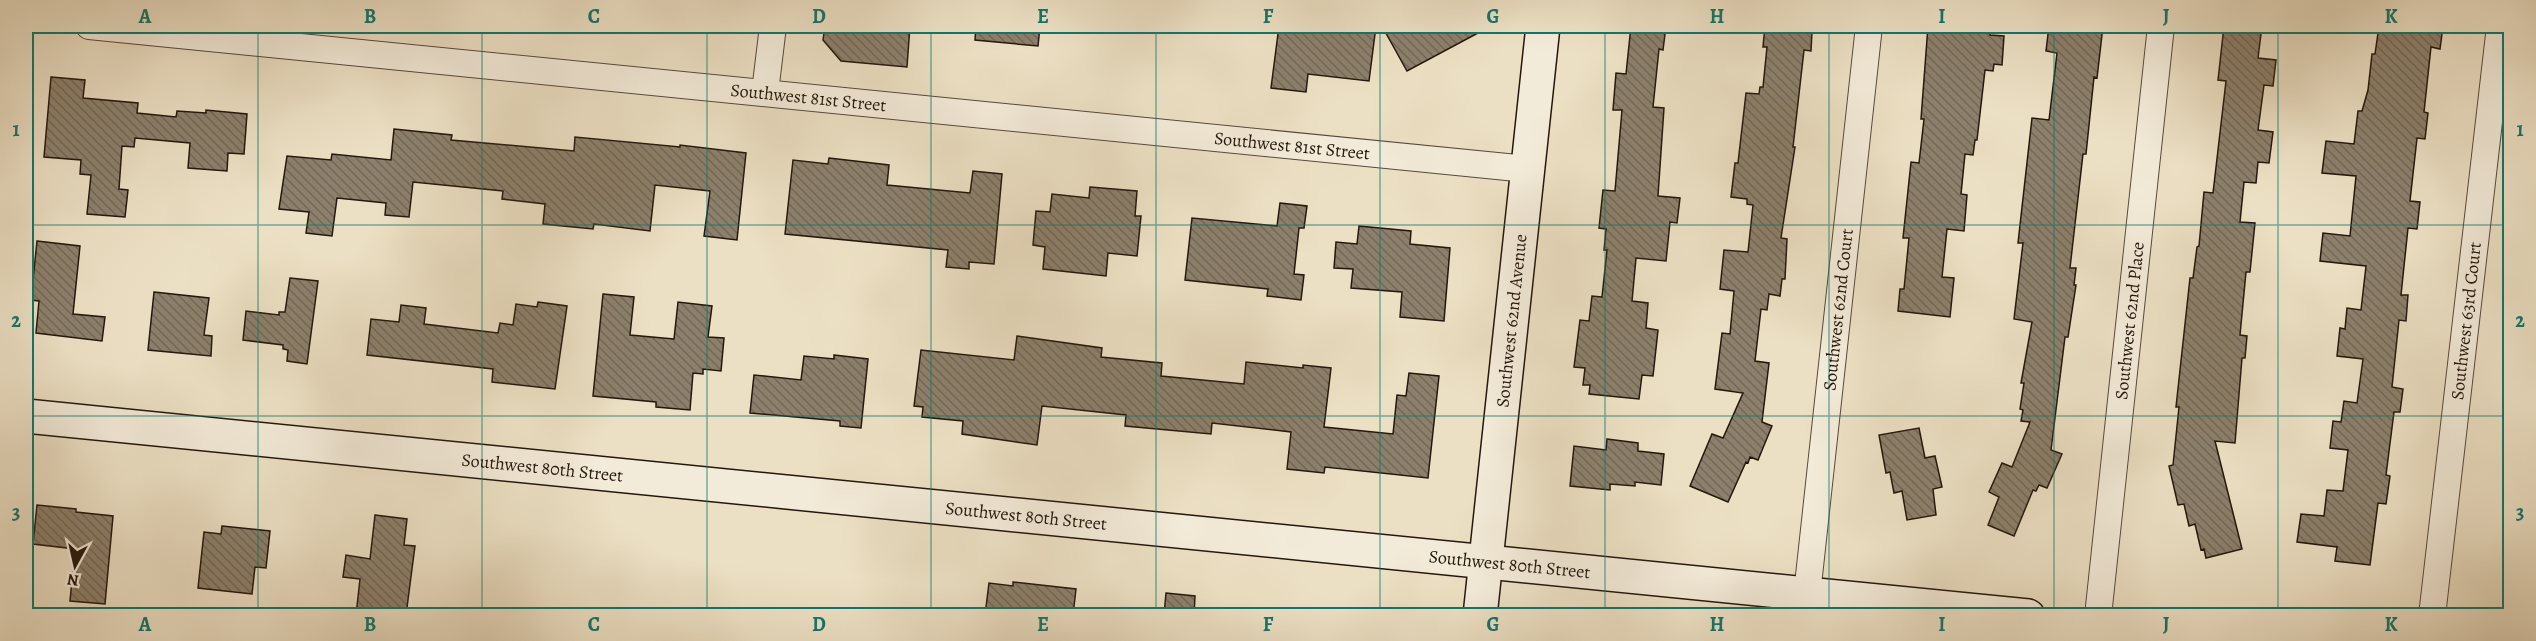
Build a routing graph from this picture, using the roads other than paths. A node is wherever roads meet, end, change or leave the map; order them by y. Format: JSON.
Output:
{"nodes":[{"id":1,"x":89,"y":26,"type":"edge"},
{"id":2,"x":773,"y":26,"type":"edge"},
{"id":3,"x":1543,"y":26,"type":"edge"},
{"id":4,"x":1869,"y":26,"type":"edge"},
{"id":5,"x":2161,"y":26,"type":"edge"},
{"id":6,"x":2500,"y":26,"type":"edge"},
{"id":7,"x":765,"y":92,"type":"junction"},
{"id":8,"x":1527,"y":170,"type":"junction"},
{"id":9,"x":26,"y":416,"type":"edge"},
{"id":10,"x":1486,"y":562,"type":"junction"},
{"id":11,"x":1807,"y":594,"type":"junction"},
{"id":12,"x":1480,"y":615,"type":"edge"},
{"id":13,"x":2028,"y":615,"type":"edge"},
{"id":14,"x":2098,"y":615,"type":"edge"},
{"id":15,"x":2432,"y":615,"type":"edge"}],
"edges":[{"from":1,"to":7,"type":"street","name":"Southwest 81st Street"},
{"from":2,"to":7,"type":"street"},
{"from":3,"to":8,"type":"street","name":"Southwest 62nd Avenue"},
{"from":4,"to":11,"type":"street","name":"Southwest 62nd Court"},
{"from":5,"to":14,"type":"street","name":"Southwest 62nd Place"},
{"from":6,"to":15,"type":"street","name":"Southwest 63rd Court"},
{"from":7,"to":8,"type":"street","name":"Southwest 81st Street"},
{"from":8,"to":10,"type":"street","name":"Southwest 62nd Avenue"},
{"from":9,"to":10,"type":"street","name":"Southwest 80th Street"},
{"from":10,"to":11,"type":"street","name":"Southwest 80th Street"},
{"from":10,"to":12,"type":"street","name":"Southwest 62nd Avenue"},
{"from":11,"to":13,"type":"street","name":"Southwest 80th Street"}]}
